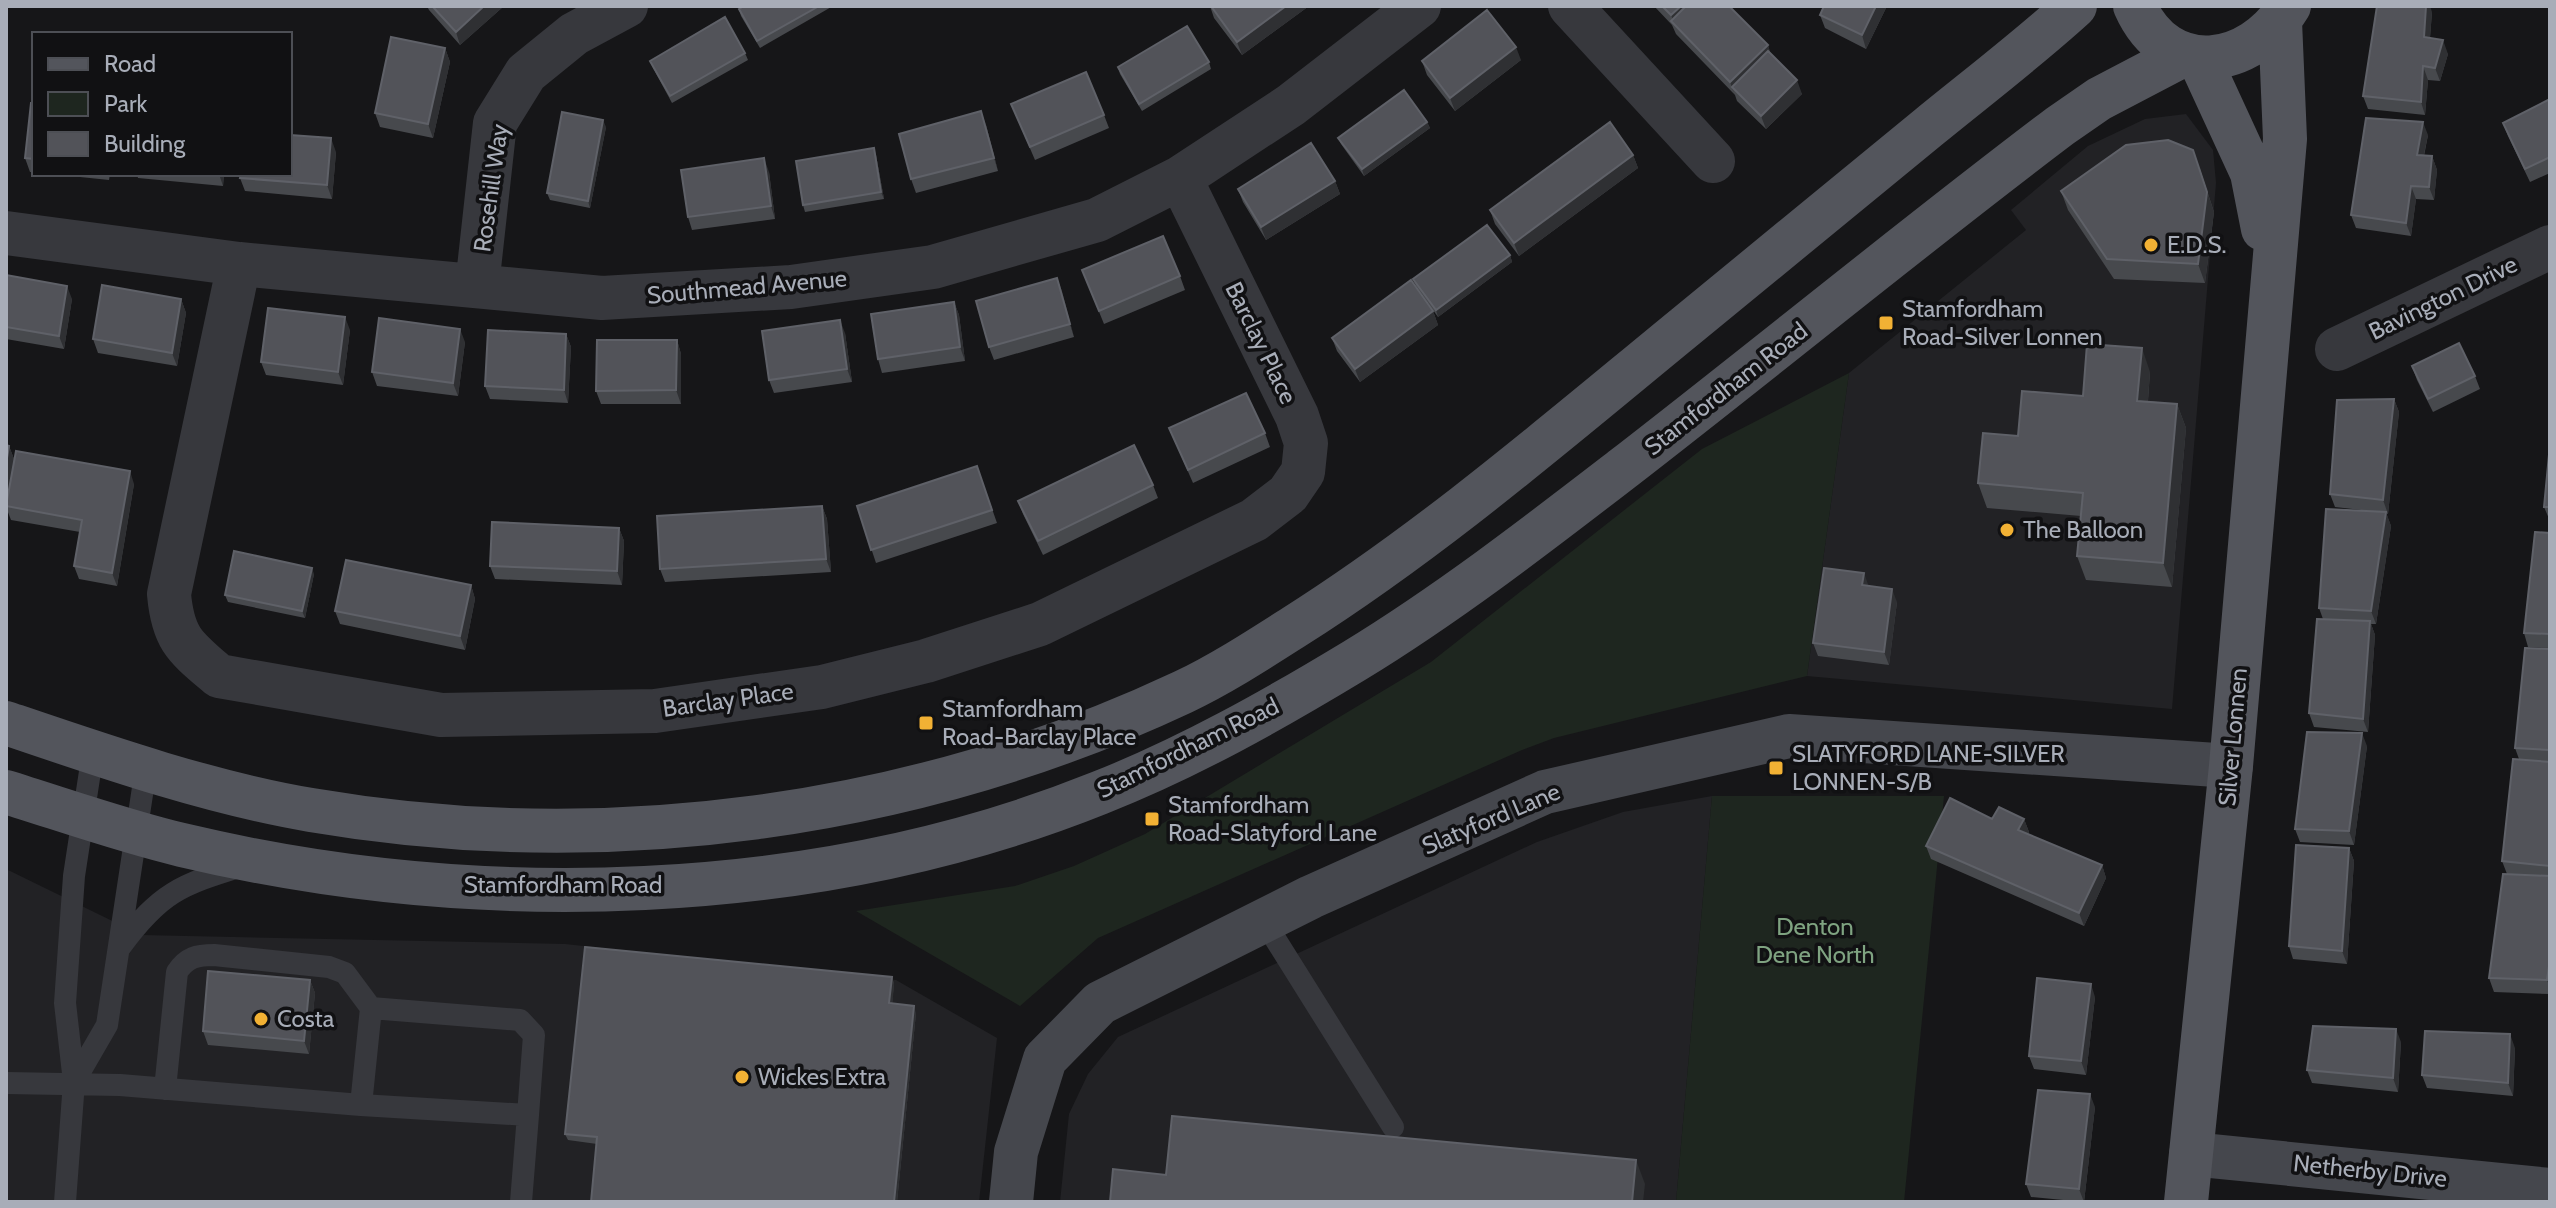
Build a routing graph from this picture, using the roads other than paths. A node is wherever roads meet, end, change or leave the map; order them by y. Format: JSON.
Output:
{"nodes":[{"id":1,"x":626,"y":6,"type":"edge"},
{"id":2,"x":1419,"y":6,"type":"edge"},
{"id":3,"x":1570,"y":6,"type":"edge"},
{"id":4,"x":2075,"y":6,"type":"edge"},
{"id":5,"x":2135,"y":6,"type":"edge"},
{"id":6,"x":2285,"y":14,"type":"edge"},
{"id":7,"x":2191,"y":57,"type":"junction"},
{"id":8,"x":1713,"y":161,"type":"dead end"},
{"id":9,"x":1180,"y":178,"type":"junction"},
{"id":10,"x":6,"y":233,"type":"edge"},
{"id":11,"x":2550,"y":247,"type":"edge"},
{"id":12,"x":239,"y":264,"type":"junction"},
{"id":13,"x":2271,"y":271,"type":"junction"},
{"id":14,"x":477,"y":286,"type":"junction"},
{"id":15,"x":2337,"y":349,"type":"dead end"},
{"id":16,"x":6,"y":723,"type":"edge"},
{"id":17,"x":93,"y":752,"type":"junction"},
{"id":18,"x":2231,"y":766,"type":"junction"},
{"id":19,"x":146,"y":768,"type":"junction"},
{"id":20,"x":6,"y":792,"type":"edge"},
{"id":21,"x":81,"y":816,"type":"junction"},
{"id":22,"x":134,"y":831,"type":"junction"},
{"id":23,"x":258,"y":861,"type":"junction"},
{"id":24,"x":1264,"y":921,"type":"junction"},
{"id":25,"x":118,"y":949,"type":"junction"},
{"id":26,"x":371,"y":1008,"type":"junction"},
{"id":27,"x":74,"y":1082,"type":"junction"},
{"id":28,"x":6,"y":1083,"type":"edge"},
{"id":29,"x":165,"y":1089,"type":"junction"},
{"id":30,"x":361,"y":1105,"type":"junction"},
{"id":31,"x":528,"y":1115,"type":"junction"},
{"id":32,"x":1393,"y":1127,"type":"dead end"},
{"id":33,"x":2191,"y":1154,"type":"junction"},
{"id":34,"x":2550,"y":1190,"type":"edge"},
{"id":35,"x":65,"y":1202,"type":"edge"},
{"id":36,"x":521,"y":1202,"type":"edge"},
{"id":37,"x":1011,"y":1202,"type":"edge"},
{"id":38,"x":2186,"y":1202,"type":"edge"}],
"edges":[{"from":1,"to":14,"type":"street","name":"Rosehill Way"},
{"from":2,"to":9,"type":"street","name":"Southmead Avenue"},
{"from":3,"to":8,"type":"street"},
{"from":4,"to":19,"type":"main road"},
{"from":5,"to":7,"type":"main road"},
{"from":6,"to":7,"type":"main road","name":"Stamfordham Road"},
{"from":6,"to":13,"type":"main road","name":"Silver Lonnen"},
{"from":7,"to":13,"type":"main road","name":"Silver Lonnen"},
{"from":7,"to":23,"type":"main road","name":"Stamfordham Road"},
{"from":9,"to":12,"type":"street","name":"Barclay Place"},
{"from":9,"to":14,"type":"street","name":"Southmead Avenue"},
{"from":10,"to":12,"type":"street","name":"Southmead Avenue"},
{"from":11,"to":15,"type":"street","name":"Bavington Drive"},
{"from":12,"to":14,"type":"street","name":"Southmead Avenue"},
{"from":13,"to":18,"type":"main road","name":"Silver Lonnen"},
{"from":16,"to":17,"type":"main road"},
{"from":17,"to":19,"type":"main road"},
{"from":17,"to":21,"type":"lane"},
{"from":18,"to":24,"type":"street","name":"Slatyford Lane"},
{"from":18,"to":33,"type":"main road","name":"Silver Lonnen"},
{"from":19,"to":22,"type":"lane"},
{"from":20,"to":21,"type":"main road","name":"Stamfordham Road"},
{"from":21,"to":22,"type":"main road","name":"Stamfordham Road"},
{"from":21,"to":27,"type":"lane"},
{"from":22,"to":23,"type":"main road","name":"Stamfordham Road"},
{"from":22,"to":25,"type":"lane"},
{"from":23,"to":25,"type":"lane"},
{"from":24,"to":32,"type":"lane"},
{"from":24,"to":37,"type":"street","name":"Slatyford Lane"},
{"from":25,"to":27,"type":"lane"},
{"from":26,"to":29,"type":"lane"},
{"from":26,"to":30,"type":"lane"},
{"from":26,"to":31,"type":"lane"},
{"from":27,"to":28,"type":"lane"},
{"from":27,"to":29,"type":"lane"},
{"from":27,"to":35,"type":"lane"},
{"from":29,"to":30,"type":"lane"},
{"from":30,"to":31,"type":"lane"},
{"from":31,"to":36,"type":"lane"},
{"from":33,"to":34,"type":"street","name":"Netherby Drive"},
{"from":33,"to":38,"type":"main road","name":"Silver Lonnen"}]}
